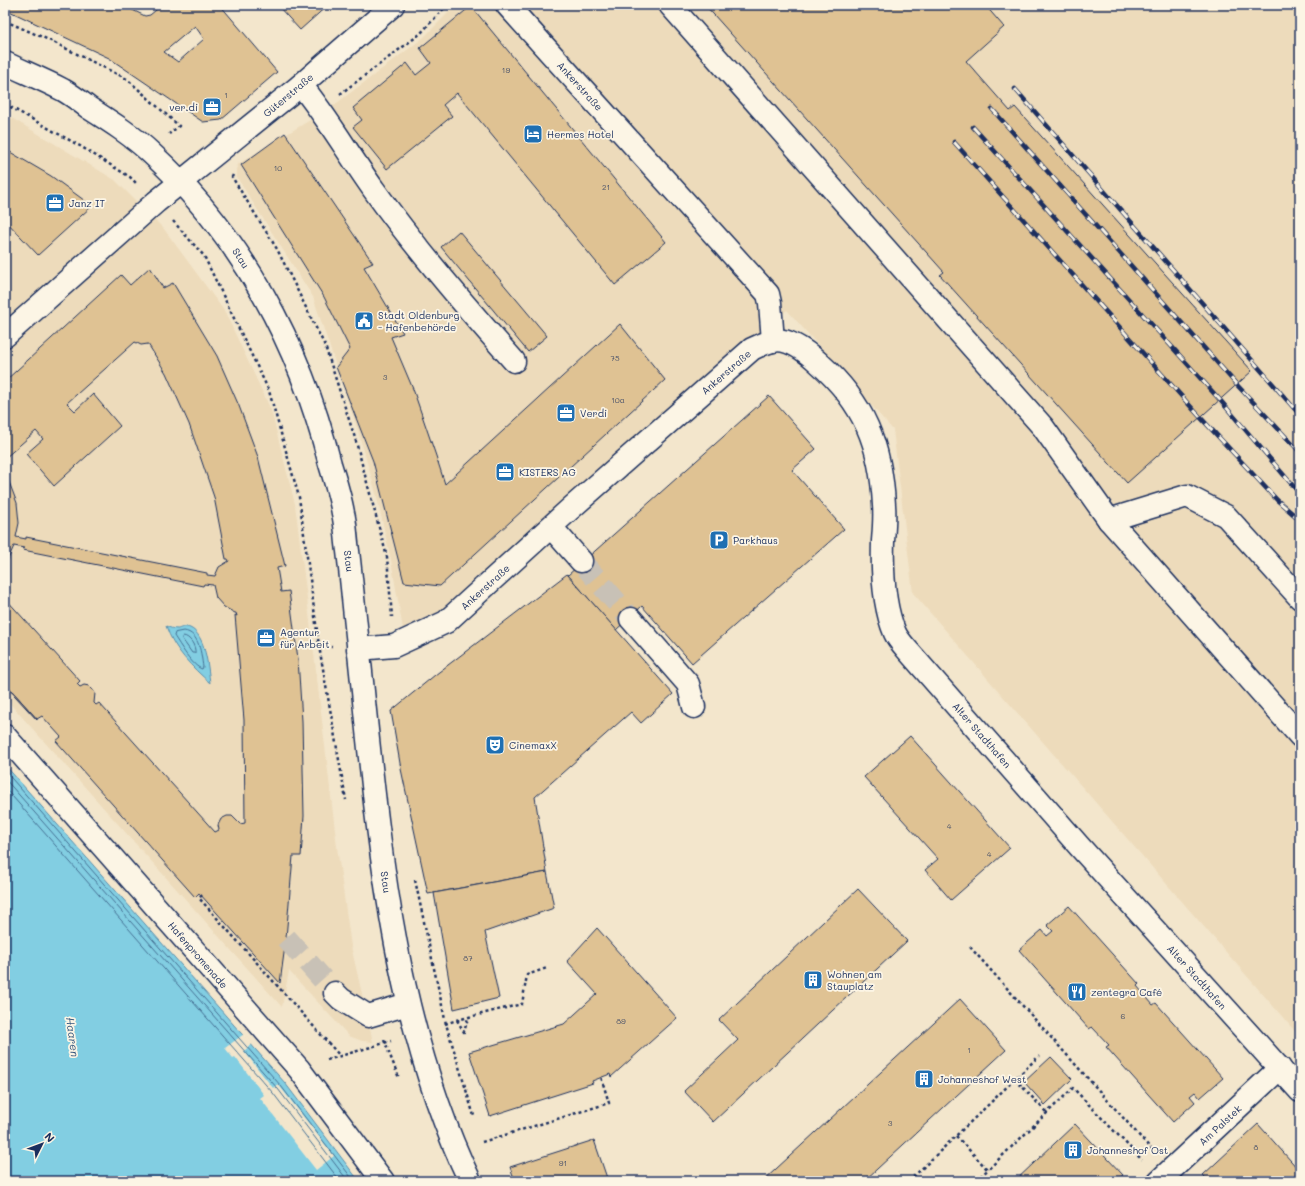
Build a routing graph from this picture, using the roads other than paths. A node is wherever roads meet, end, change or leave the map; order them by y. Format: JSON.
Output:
{"nodes":[{"id":1,"x":393,"y":5,"type":"edge"},
{"id":2,"x":507,"y":5,"type":"edge"},
{"id":3,"x":670,"y":5,"type":"edge"},
{"id":4,"x":5,"y":63,"type":"edge"},
{"id":5,"x":301,"y":85,"type":"junction"},
{"id":6,"x":181,"y":183,"type":"junction"},
{"id":7,"x":5,"y":336,"type":"edge"},
{"id":8,"x":773,"y":341,"type":"junction"},
{"id":9,"x":514,"y":361,"type":"dead end"},
{"id":10,"x":1109,"y":520,"type":"junction"},
{"id":11,"x":551,"y":527,"type":"junction"},
{"id":12,"x":581,"y":561,"type":"tunnel mouth"},
{"id":13,"x":1300,"y":598,"type":"edge"},
{"id":14,"x":631,"y":619,"type":"tunnel mouth"},
{"id":15,"x":358,"y":649,"type":"junction"},
{"id":16,"x":694,"y":707,"type":"dead end"},
{"id":17,"x":5,"y":736,"type":"edge"},
{"id":18,"x":1300,"y":736,"type":"edge"},
{"id":19,"x":335,"y":993,"type":"tunnel mouth"},
{"id":20,"x":408,"y":1004,"type":"junction"},
{"id":21,"x":1280,"y":1068,"type":"junction"},
{"id":22,"x":1300,"y":1091,"type":"edge"},
{"id":23,"x":1164,"y":1177,"type":"edge"},
{"id":24,"x":383,"y":1181,"type":"edge"},
{"id":25,"x":470,"y":1181,"type":"edge"}],
"edges":[{"from":1,"to":5,"type":"street","name":"Güterstraße"},
{"from":2,"to":8,"type":"street","name":"Ankerstraße"},
{"from":3,"to":10,"type":"street"},
{"from":4,"to":6,"type":"street","name":"Stau"},
{"from":5,"to":6,"type":"street","name":"Güterstraße"},
{"from":5,"to":9,"type":"street"},
{"from":6,"to":7,"type":"street","name":"Güterstraße"},
{"from":6,"to":15,"type":"street","name":"Stau"},
{"from":8,"to":11,"type":"street","name":"Ankerstraße"},
{"from":8,"to":21,"type":"street","name":"Alter Stadthafen"},
{"from":10,"to":13,"type":"street"},
{"from":10,"to":18,"type":"street"},
{"from":11,"to":12,"type":"street"},
{"from":11,"to":15,"type":"street","name":"Ankerstraße"},
{"from":14,"to":16,"type":"street"},
{"from":15,"to":20,"type":"street","name":"Stau"},
{"from":17,"to":24,"type":"street","name":"Hafenpromenade"},
{"from":19,"to":20,"type":"street"},
{"from":20,"to":25,"type":"street","name":"Stau"},
{"from":21,"to":22,"type":"street","name":"Alter Stadthafen"},
{"from":21,"to":23,"type":"street","name":"Am Palstek"}]}
